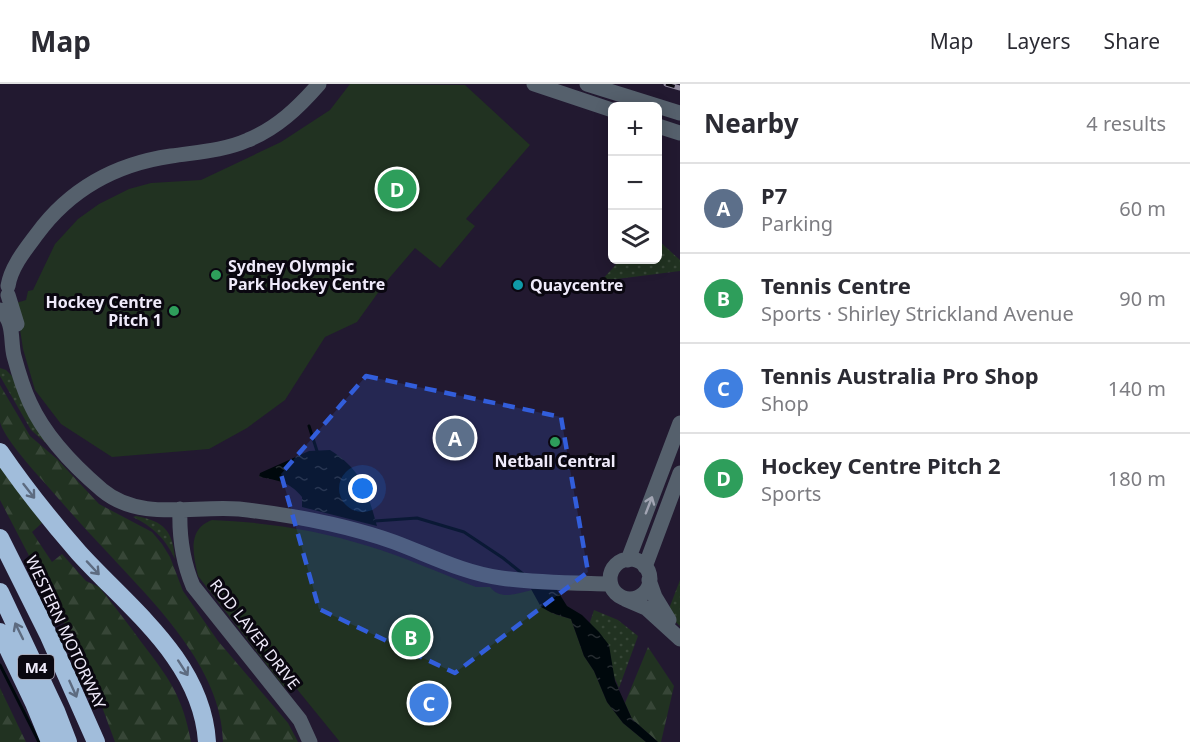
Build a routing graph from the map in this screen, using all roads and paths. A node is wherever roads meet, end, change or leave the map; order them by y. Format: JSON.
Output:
{"nodes":[{"id":1,"x":319,"y":84,"type":"edge"},
{"id":2,"x":534,"y":84,"type":"edge"},
{"id":3,"x":589,"y":85,"type":"edge"},
{"id":4,"x":586,"y":101,"type":"junction"},
{"id":5,"x":608,"y":109,"type":"edge"},
{"id":6,"x":680,"y":113,"type":"edge"},
{"id":7,"x":662,"y":128,"type":"edge"},
{"id":8,"x":680,"y":133,"type":"edge"},
{"id":9,"x":5,"y":286,"type":"edge"},
{"id":10,"x":0,"y":309,"type":"edge"},
{"id":11,"x":13,"y":352,"type":"junction"},
{"id":12,"x":680,"y":423,"type":"edge"},
{"id":13,"x":0,"y":452,"type":"edge"},
{"id":14,"x":680,"y":473,"type":"edge"},
{"id":15,"x":180,"y":509,"type":"junction"},
{"id":16,"x":640,"y":530,"type":"junction"},
{"id":17,"x":656,"y":535,"type":"junction"},
{"id":18,"x":0,"y":538,"type":"edge"},
{"id":19,"x":628,"y":560,"type":"junction"},
{"id":20,"x":647,"y":574,"type":"junction"},
{"id":21,"x":610,"y":584,"type":"junction"},
{"id":22,"x":0,"y":592,"type":"edge"},
{"id":23,"x":626,"y":599,"type":"junction"},
{"id":24,"x":0,"y":632,"type":"edge"},
{"id":25,"x":680,"y":637,"type":"edge"},
{"id":26,"x":50,"y":742,"type":"edge"},
{"id":27,"x":68,"y":742,"type":"edge"},
{"id":28,"x":96,"y":742,"type":"edge"},
{"id":29,"x":207,"y":742,"type":"edge"},
{"id":30,"x":310,"y":742,"type":"edge"}],
"edges":[{"from":1,"to":9,"type":"street"},
{"from":2,"to":4,"type":"street"},
{"from":3,"to":4,"type":"street"},
{"from":3,"to":6,"type":"street"},
{"from":4,"to":5,"type":"street"},
{"from":7,"to":8,"type":"street"},
{"from":9,"to":11,"type":"street"},
{"from":10,"to":11,"type":"street"},
{"from":11,"to":15,"type":"street"},
{"from":16,"to":12,"type":"street","one_way":true},
{"from":13,"to":29,"type":"highway","one_way":true},
{"from":14,"to":17,"type":"street"},
{"from":15,"to":21,"type":"street"},
{"from":15,"to":30,"type":"street","name":"ROD LAVER DRIVE"},
{"from":16,"to":17,"type":"street"},
{"from":16,"to":19,"type":"street"},
{"from":17,"to":20,"type":"street"},
{"from":18,"to":28,"type":"highway","name":"WESTERN MOTORWAY","number":"M4","one_way":true},
{"from":19,"to":20,"type":"street"},
{"from":19,"to":21,"type":"street"},
{"from":20,"to":23,"type":"street"},
{"from":20,"to":25,"type":"street"},
{"from":21,"to":23,"type":"street"},
{"from":27,"to":22,"type":"highway","number":"M4","one_way":true},
{"from":23,"to":25,"type":"street"},
{"from":24,"to":26,"type":"highway"}]}
